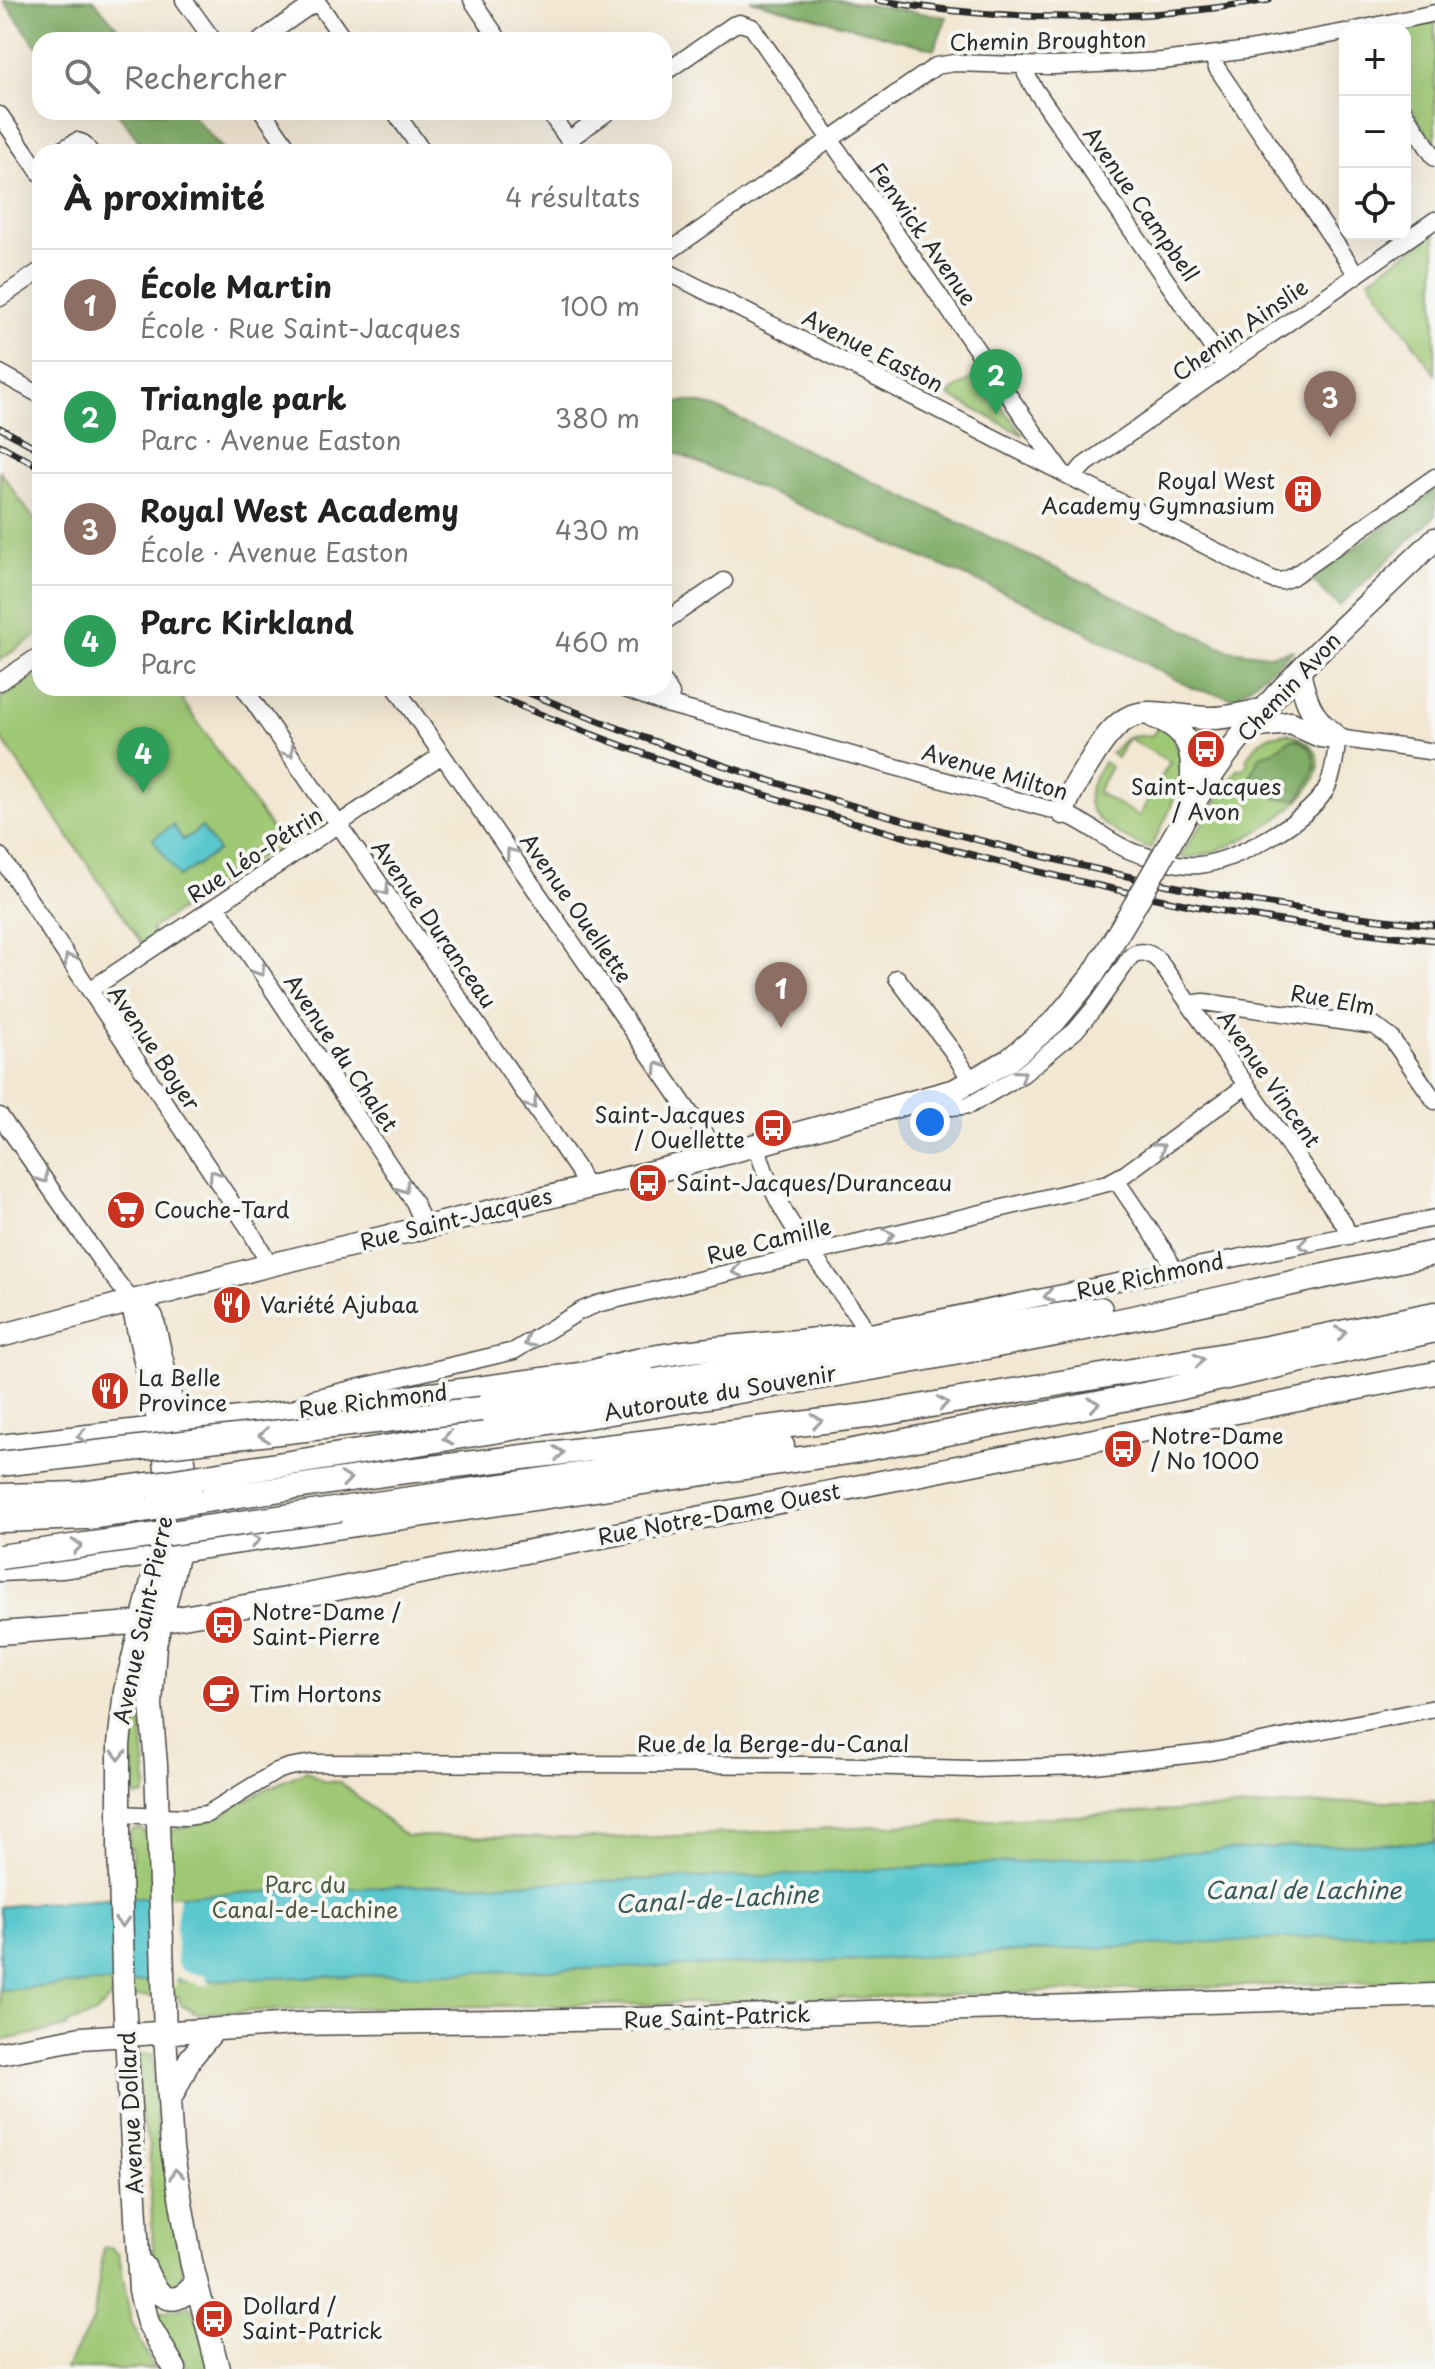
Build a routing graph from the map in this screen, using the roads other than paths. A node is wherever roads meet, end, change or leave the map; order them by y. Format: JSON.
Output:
{"nodes":[{"id":1,"x":184,"y":0,"type":"edge"},
{"id":2,"x":472,"y":0,"type":"edge"},
{"id":3,"x":316,"y":1,"type":"edge"},
{"id":4,"x":1435,"y":13,"type":"edge"},
{"id":5,"x":1384,"y":24,"type":"edge"},
{"id":6,"x":207,"y":32,"type":"edge"},
{"id":7,"x":272,"y":32,"type":"edge"},
{"id":8,"x":338,"y":32,"type":"edge"},
{"id":9,"x":494,"y":32,"type":"edge"},
{"id":10,"x":1339,"y":33,"type":"edge"},
{"id":11,"x":1212,"y":55,"type":"junction"},
{"id":12,"x":1025,"y":65,"type":"junction"},
{"id":13,"x":672,"y":67,"type":"edge"},
{"id":14,"x":0,"y":115,"type":"edge"},
{"id":15,"x":269,"y":120,"type":"edge"},
{"id":16,"x":401,"y":120,"type":"edge"},
{"id":17,"x":554,"y":120,"type":"edge"},
{"id":18,"x":600,"y":120,"type":"edge"},
{"id":19,"x":1411,"y":122,"type":"edge"},
{"id":20,"x":830,"y":138,"type":"junction"},
{"id":21,"x":285,"y":144,"type":"edge"},
{"id":22,"x":417,"y":144,"type":"edge"},
{"id":23,"x":571,"y":144,"type":"edge"},
{"id":24,"x":574,"y":144,"type":"edge"},
{"id":25,"x":32,"y":158,"type":"edge"},
{"id":26,"x":1435,"y":158,"type":"edge"},
{"id":27,"x":1435,"y":220,"type":"edge"},
{"id":28,"x":672,"y":249,"type":"edge"},
{"id":29,"x":672,"y":274,"type":"edge"},
{"id":30,"x":1357,"y":275,"type":"junction"},
{"id":31,"x":32,"y":276,"type":"edge"},
{"id":32,"x":0,"y":298,"type":"edge"},
{"id":33,"x":1225,"y":366,"type":"junction"},
{"id":34,"x":0,"y":373,"type":"edge"},
{"id":35,"x":32,"y":391,"type":"edge"},
{"id":36,"x":1068,"y":476,"type":"junction"},
{"id":37,"x":1435,"y":477,"type":"edge"},
{"id":38,"x":1435,"y":539,"type":"edge"},
{"id":39,"x":724,"y":581,"type":"dead end"},
{"id":40,"x":672,"y":617,"type":"edge"},
{"id":41,"x":32,"y":660,"type":"edge"},
{"id":42,"x":1299,"y":672,"type":"junction"},
{"id":43,"x":0,"y":682,"type":"edge"},
{"id":44,"x":250,"y":696,"type":"edge"},
{"id":45,"x":401,"y":696,"type":"edge"},
{"id":46,"x":645,"y":696,"type":"edge"},
{"id":47,"x":671,"y":696,"type":"edge"},
{"id":48,"x":670,"y":705,"type":"junction"},
{"id":49,"x":1141,"y":714,"type":"junction"},
{"id":50,"x":1255,"y":719,"type":"junction"},
{"id":51,"x":1338,"y":738,"type":"junction"},
{"id":52,"x":1435,"y":752,"type":"edge"},
{"id":53,"x":442,"y":755,"type":"junction"},
{"id":54,"x":1190,"y":808,"type":"junction"},
{"id":55,"x":1063,"y":813,"type":"junction"},
{"id":56,"x":339,"y":826,"type":"junction"},
{"id":57,"x":1165,"y":852,"type":"joint"},
{"id":58,"x":0,"y":856,"type":"edge"},
{"id":59,"x":217,"y":906,"type":"junction"},
{"id":60,"x":1145,"y":952,"type":"joint"},
{"id":61,"x":897,"y":978,"type":"dead end"},
{"id":62,"x":90,"y":990,"type":"junction"},
{"id":63,"x":1189,"y":1004,"type":"junction"},
{"id":64,"x":972,"y":1082,"type":"junction"},
{"id":65,"x":1247,"y":1085,"type":"junction"},
{"id":66,"x":1435,"y":1101,"type":"edge"},
{"id":67,"x":913,"y":1103,"type":"junction"},
{"id":68,"x":0,"y":1116,"type":"edge"},
{"id":69,"x":757,"y":1144,"type":"junction"},
{"id":70,"x":715,"y":1156,"type":"junction"},
{"id":71,"x":1116,"y":1180,"type":"junction"},
{"id":72,"x":585,"y":1187,"type":"junction"},
{"id":73,"x":1435,"y":1218,"type":"edge"},
{"id":74,"x":425,"y":1227,"type":"junction"},
{"id":75,"x":1349,"y":1237,"type":"junction"},
{"id":76,"x":813,"y":1253,"type":"junction"},
{"id":77,"x":1435,"y":1253,"type":"edge"},
{"id":78,"x":270,"y":1265,"type":"junction"},
{"id":79,"x":1174,"y":1271,"type":"junction"},
{"id":80,"x":1316,"y":1276,"type":"junction"},
{"id":81,"x":132,"y":1301,"type":"junction"},
{"id":82,"x":1435,"y":1314,"type":"edge"},
{"id":83,"x":1435,"y":1330,"type":"edge"},
{"id":84,"x":865,"y":1333,"type":"junction"},
{"id":85,"x":0,"y":1336,"type":"edge"},
{"id":86,"x":755,"y":1364,"type":"junction"},
{"id":87,"x":587,"y":1373,"type":"junction"},
{"id":88,"x":1435,"y":1373,"type":"edge"},
{"id":89,"x":287,"y":1412,"type":"junction"},
{"id":90,"x":1029,"y":1415,"type":"junction"},
{"id":91,"x":168,"y":1425,"type":"junction"},
{"id":92,"x":0,"y":1446,"type":"edge"},
{"id":93,"x":0,"y":1464,"type":"edge"},
{"id":94,"x":200,"y":1489,"type":"junction"},
{"id":95,"x":0,"y":1496,"type":"edge"},
{"id":96,"x":149,"y":1497,"type":"junction"},
{"id":97,"x":0,"y":1520,"type":"edge"},
{"id":98,"x":168,"y":1552,"type":"junction"},
{"id":99,"x":0,"y":1557,"type":"edge"},
{"id":100,"x":0,"y":1570,"type":"edge"},
{"id":101,"x":150,"y":1622,"type":"junction"},
{"id":102,"x":0,"y":1633,"type":"edge"},
{"id":103,"x":1435,"y":1708,"type":"edge"},
{"id":104,"x":119,"y":1814,"type":"junction"},
{"id":105,"x":157,"y":1816,"type":"junction"},
{"id":106,"x":119,"y":1848,"type":"joint"},
{"id":107,"x":160,"y":1896,"type":"joint"},
{"id":108,"x":1435,"y":1995,"type":"edge"},
{"id":109,"x":164,"y":2000,"type":"junction"},
{"id":110,"x":125,"y":2002,"type":"junction"},
{"id":111,"x":213,"y":2031,"type":"junction"},
{"id":112,"x":165,"y":2034,"type":"junction"},
{"id":113,"x":127,"y":2036,"type":"junction"},
{"id":114,"x":81,"y":2038,"type":"junction"},
{"id":115,"x":0,"y":2053,"type":"edge"},
{"id":116,"x":169,"y":2103,"type":"junction"},
{"id":117,"x":138,"y":2250,"type":"junction"},
{"id":118,"x":196,"y":2283,"type":"junction"},
{"id":119,"x":175,"y":2369,"type":"edge"},
{"id":120,"x":218,"y":2369,"type":"edge"}],
"edges":[{"from":1,"to":6,"type":"street"},
{"from":2,"to":9,"type":"street"},
{"from":3,"to":7,"type":"street"},
{"from":3,"to":8,"type":"street"},
{"from":4,"to":5,"type":"street"},
{"from":10,"to":11,"type":"street","name":"Chemin Broughton"},
{"from":11,"to":12,"type":"street","name":"Chemin Broughton"},
{"from":11,"to":30,"type":"street"},
{"from":12,"to":20,"type":"street","name":"Chemin Broughton"},
{"from":12,"to":33,"type":"street","name":"Avenue Campbell"},
{"from":13,"to":20,"type":"street","name":"Fenwick Avenue"},
{"from":14,"to":25,"type":"street"},
{"from":15,"to":21,"type":"street"},
{"from":16,"to":22,"type":"street"},
{"from":17,"to":23,"type":"street"},
{"from":18,"to":24,"type":"street"},
{"from":19,"to":26,"type":"street"},
{"from":20,"to":28,"type":"street","name":"Chemin Broughton"},
{"from":20,"to":36,"type":"street","name":"Fenwick Avenue"},
{"from":27,"to":30,"type":"street","name":"Chemin Ainslie"},
{"from":29,"to":36,"type":"street","name":"Avenue Easton"},
{"from":30,"to":33,"type":"street","name":"Chemin Ainslie"},
{"from":31,"to":32,"type":"street"},
{"from":33,"to":36,"type":"street","name":"Chemin Ainslie"},
{"from":34,"to":35,"type":"street"},
{"from":36,"to":37,"type":"street","name":"Avenue Easton"},
{"from":38,"to":42,"type":"main road","name":"Chemin Avon"},
{"from":39,"to":40,"type":"street"},
{"from":41,"to":43,"type":"street"},
{"from":42,"to":50,"type":"main road","name":"Chemin Avon"},
{"from":42,"to":51,"type":"main road"},
{"from":44,"to":56,"type":"street","name":"Avenue Duranceau","one_way":true},
{"from":45,"to":53,"type":"street","name":"Avenue Ouellette"},
{"from":46,"to":48,"type":"street","name":"Avenue Milton"},
{"from":47,"to":48,"type":"street"},
{"from":48,"to":55,"type":"street","name":"Avenue Milton"},
{"from":49,"to":50,"type":"main road"},
{"from":49,"to":54,"type":"main road"},
{"from":49,"to":55,"type":"main road"},
{"from":50,"to":51,"type":"main road"},
{"from":50,"to":54,"type":"main road","name":"Chemin Avon"},
{"from":51,"to":52,"type":"street"},
{"from":51,"to":55,"type":"street","name":"Avenue Milton"},
{"from":53,"to":56,"type":"street","name":"Rue Léo-Pétrin"},
{"from":70,"to":53,"type":"street","name":"Avenue Ouellette","one_way":true},
{"from":54,"to":57,"type":"main road","name":"Chemin Avon"},
{"from":56,"to":59,"type":"street","name":"Rue Léo-Pétrin"},
{"from":56,"to":72,"type":"street","name":"Avenue Duranceau","one_way":true},
{"from":57,"to":64,"type":"main road","name":"Rue Saint-Jacques","bridge":true},
{"from":62,"to":58,"type":"street","name":"Avenue Boyer","one_way":true},
{"from":59,"to":62,"type":"street","name":"Rue Léo-Pétrin"},
{"from":59,"to":74,"type":"street","name":"Avenue du Chalet","one_way":true},
{"from":60,"to":63,"type":"street","name":"Avenue Vincent"},
{"from":67,"to":60,"type":"street","name":"Rue Saint-Jacques","one_way":true},
{"from":61,"to":64,"type":"street"},
{"from":78,"to":62,"type":"street","name":"Avenue Boyer","one_way":true},
{"from":63,"to":65,"type":"street","name":"Avenue Vincent"},
{"from":63,"to":66,"type":"street","name":"Rue Elm"},
{"from":64,"to":67,"type":"main road","name":"Rue Saint-Jacques"},
{"from":71,"to":65,"type":"street","name":"Rue Camille","one_way":true},
{"from":65,"to":75,"type":"street","name":"Avenue Vincent"},
{"from":67,"to":69,"type":"main road","name":"Rue Saint-Jacques"},
{"from":68,"to":81,"type":"street","name":"Avenue Saint-Pierre","one_way":true},
{"from":69,"to":70,"type":"main road","name":"Rue Saint-Jacques"},
{"from":69,"to":76,"type":"street"},
{"from":70,"to":72,"type":"main road","name":"Rue Saint-Jacques"},
{"from":76,"to":71,"type":"street","name":"Rue Camille","one_way":true},
{"from":71,"to":79,"type":"street"},
{"from":72,"to":74,"type":"main road","name":"Rue Saint-Jacques"},
{"from":73,"to":75,"type":"street","name":"Rue Richmond"},
{"from":74,"to":78,"type":"main road","name":"Rue Saint-Jacques"},
{"from":75,"to":79,"type":"street","name":"Rue Richmond","one_way":true},
{"from":76,"to":84,"type":"street"},
{"from":76,"to":89,"type":"street","name":"Rue Camille","one_way":true},
{"from":77,"to":80,"type":"highway","name":"Autoroute du Souvenir"},
{"from":78,"to":81,"type":"main road","name":"Rue Saint-Jacques"},
{"from":79,"to":84,"type":"street","name":"Rue Richmond","one_way":true},
{"from":80,"to":86,"type":"highway"},
{"from":80,"to":94,"type":"highway","name":"Autoroute du Souvenir","one_way":true},
{"from":81,"to":85,"type":"main road","name":"Rue Saint-Jacques"},
{"from":81,"to":91,"type":"main road","name":"Avenue Saint-Pierre"},
{"from":94,"to":82,"type":"highway","name":"Autoroute du Souvenir","one_way":true},
{"from":90,"to":83,"type":"highway","one_way":true},
{"from":84,"to":87,"type":"main road","name":"Rue Richmond"},
{"from":86,"to":87,"type":"highway"},
{"from":86,"to":93,"type":"highway","one_way":true,"bridge":true},
{"from":87,"to":89,"type":"main road","name":"Rue Richmond"},
{"from":88,"to":101,"type":"main road","name":"Rue Notre-Dame Ouest"},
{"from":89,"to":91,"type":"main road","name":"Rue Richmond"},
{"from":98,"to":90,"type":"highway","one_way":true},
{"from":99,"to":90,"type":"highway","one_way":true,"bridge":true},
{"from":91,"to":92,"type":"main road","name":"Rue Richmond","one_way":true},
{"from":91,"to":98,"type":"main road","name":"Avenue Saint-Pierre"},
{"from":94,"to":96,"type":"highway","name":"Autoroute du Souvenir","bridge":true},
{"from":95,"to":96,"type":"highway","name":"Autoroute du Souvenir"},
{"from":96,"to":97,"type":"highway","name":"Autoroute du Souvenir"},
{"from":98,"to":100,"type":"main road"},
{"from":98,"to":101,"type":"main road","name":"Avenue Saint-Pierre"},
{"from":101,"to":102,"type":"main road","name":"Rue Notre-Dame Ouest"},
{"from":101,"to":104,"type":"main road","name":"Avenue Saint-Pierre","one_way":true},
{"from":101,"to":105,"type":"main road","name":"Avenue Saint-Pierre"},
{"from":103,"to":105,"type":"street","name":"Rue de la Berge-du-Canal"},
{"from":104,"to":105,"type":"street","name":"Rue de la Berge-du-Canal"},
{"from":104,"to":106,"type":"main road","name":"Avenue Saint-Pierre"},
{"from":105,"to":107,"type":"main road","name":"Avenue Saint-Pierre"},
{"from":106,"to":110,"type":"main road","name":"Avenue Dollard","one_way":true},
{"from":107,"to":109,"type":"main road","name":"Avenue Dollard"},
{"from":108,"to":111,"type":"main road","name":"Rue Saint-Patrick"},
{"from":109,"to":111,"type":"main road"},
{"from":109,"to":112,"type":"main road","name":"Avenue Dollard"},
{"from":110,"to":113,"type":"main road","name":"Avenue Dollard"},
{"from":110,"to":114,"type":"main road"},
{"from":111,"to":112,"type":"main road","name":"Rue Saint-Patrick"},
{"from":111,"to":116,"type":"main road"},
{"from":112,"to":113,"type":"main road","name":"Rue Saint-Patrick"},
{"from":112,"to":116,"type":"main road","name":"Avenue Dollard"},
{"from":113,"to":114,"type":"main road","name":"Rue Saint-Patrick"},
{"from":113,"to":117,"type":"main road","name":"Avenue Dollard"},
{"from":114,"to":115,"type":"main road","name":"Rue Saint-Patrick"},
{"from":118,"to":116,"type":"main road","name":"Avenue Dollard","one_way":true},
{"from":117,"to":118,"type":"main road"},
{"from":117,"to":119,"type":"main road","name":"Avenue Dollard"},
{"from":118,"to":120,"type":"main road","name":"Avenue Dollard"}]}
